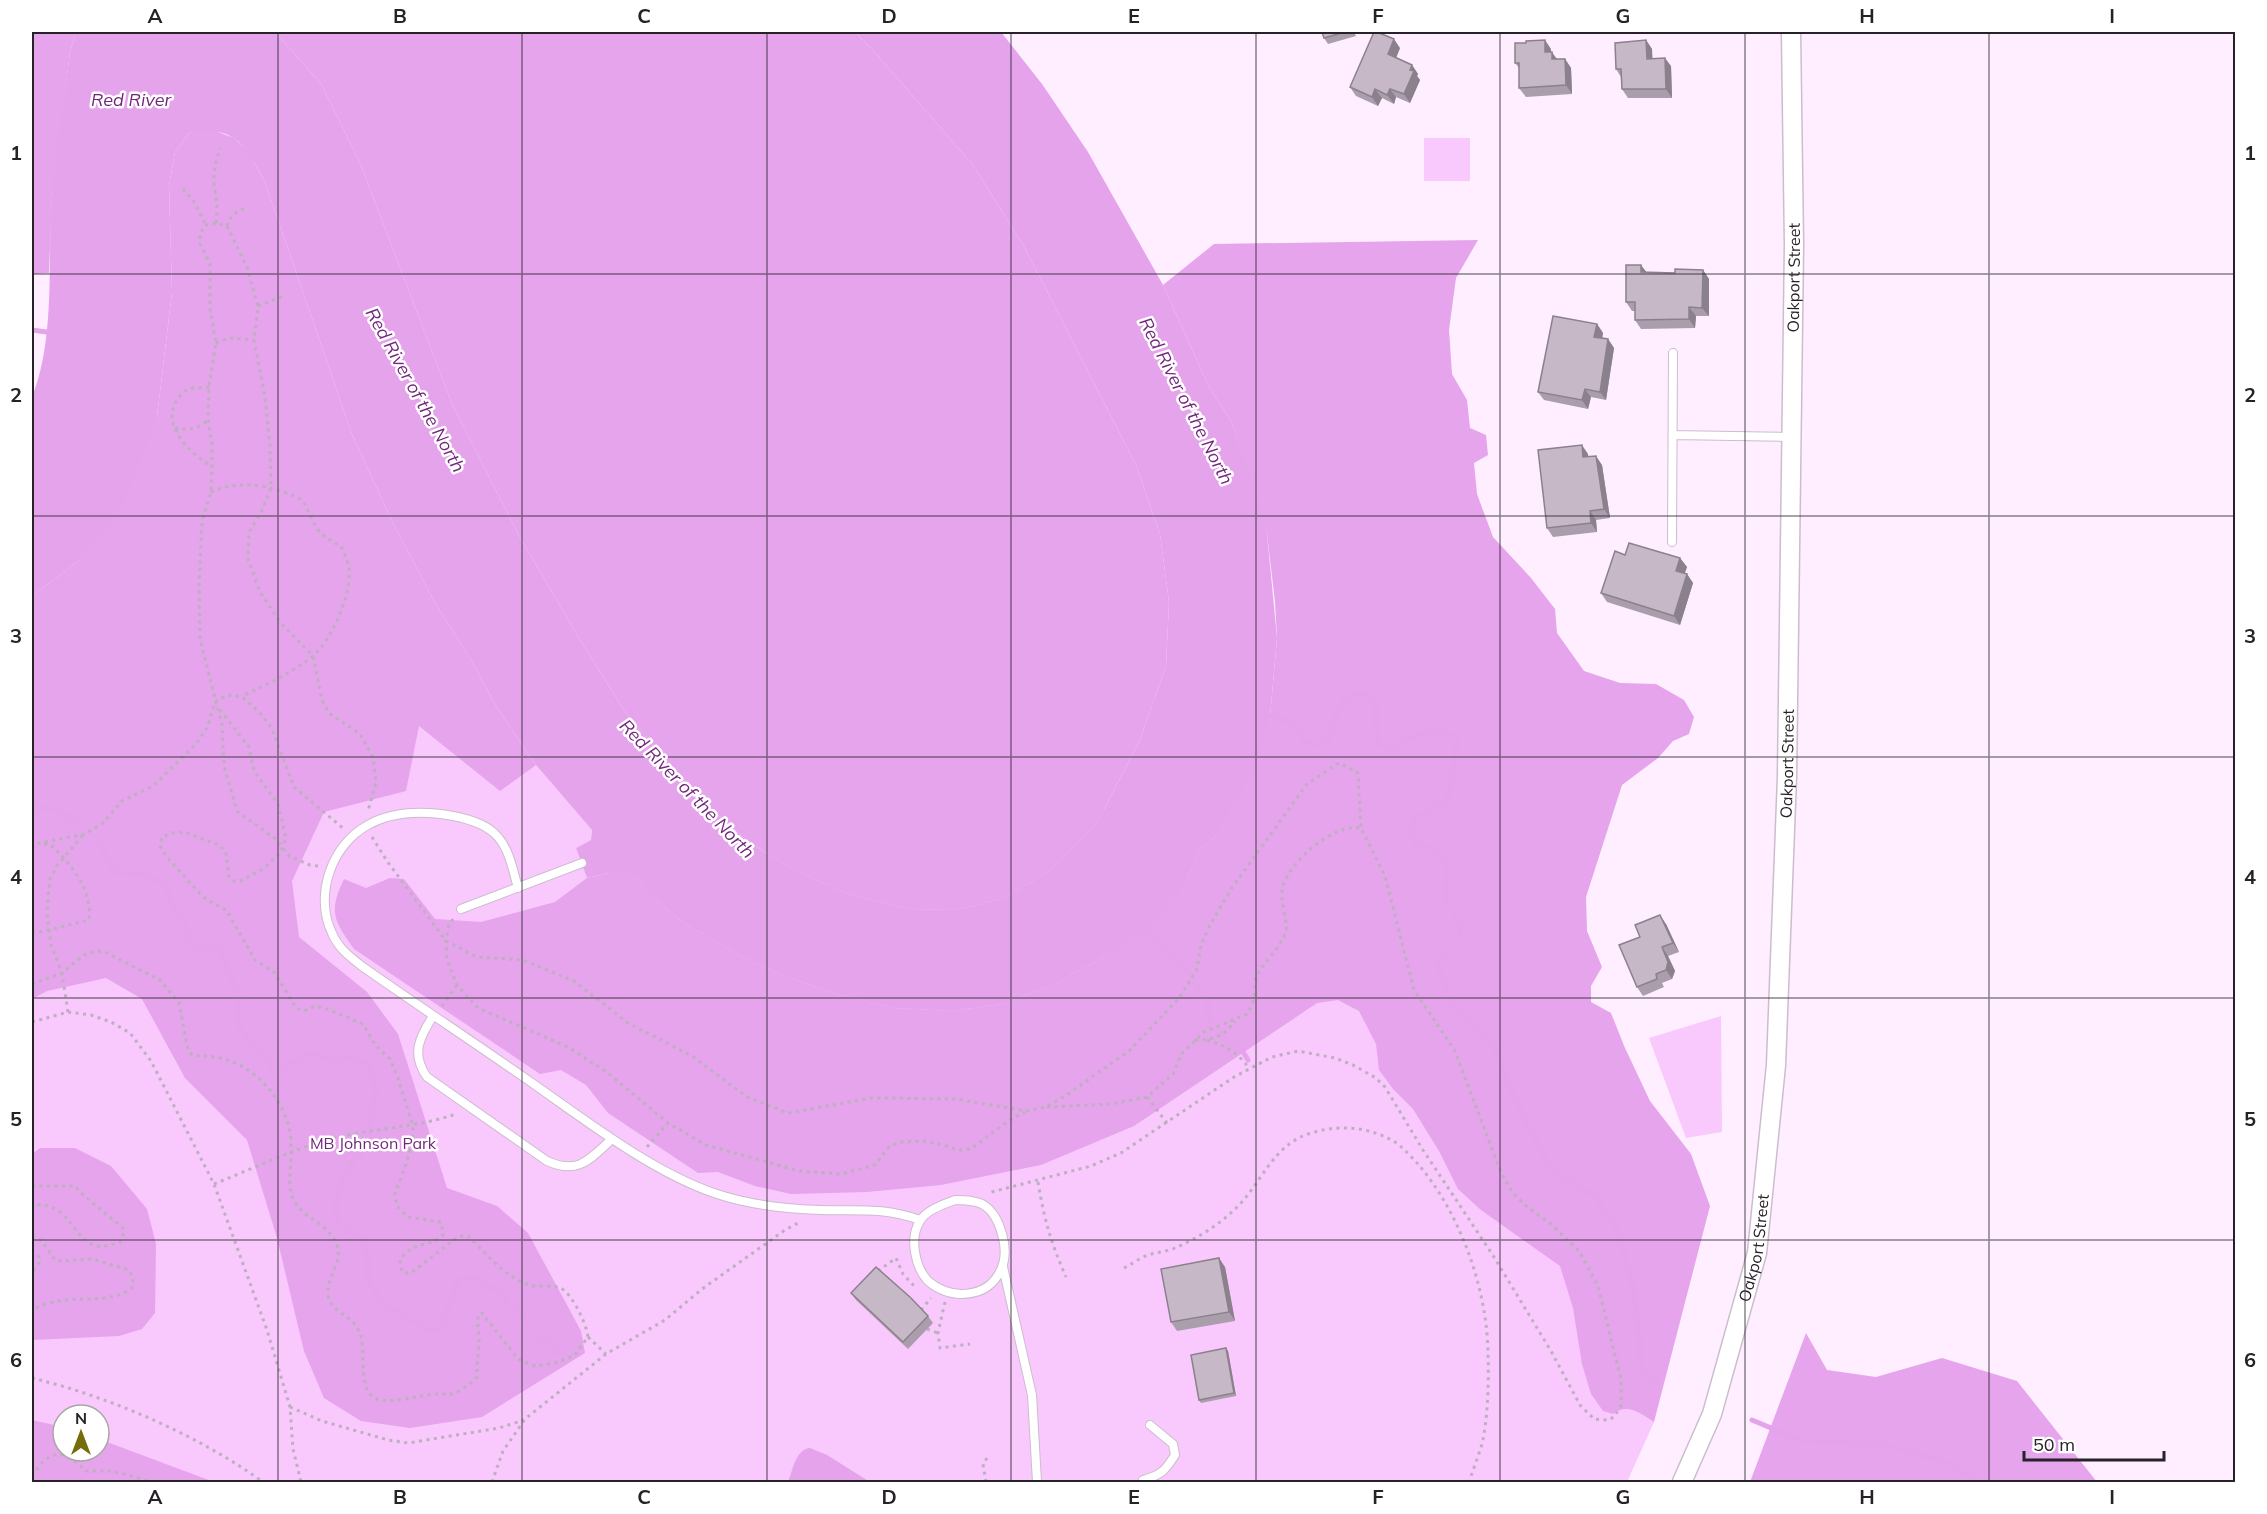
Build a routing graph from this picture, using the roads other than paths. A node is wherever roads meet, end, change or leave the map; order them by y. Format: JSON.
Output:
{"nodes":[{"id":1,"x":1791,"y":32,"type":"edge"},
{"id":2,"x":1672,"y":352,"type":"dead end"},
{"id":3,"x":1672,"y":435,"type":"junction"},
{"id":4,"x":1791,"y":437,"type":"junction"},
{"id":5,"x":1672,"y":542,"type":"dead end"},
{"id":6,"x":582,"y":863,"type":"dead end"},
{"id":7,"x":518,"y":888,"type":"junction"},
{"id":8,"x":461,"y":909,"type":"road end"},
{"id":9,"x":433,"y":1017,"type":"junction"},
{"id":10,"x":612,"y":1139,"type":"junction"},
{"id":11,"x":920,"y":1220,"type":"junction"},
{"id":12,"x":1003,"y":1267,"type":"junction"},
{"id":13,"x":1150,"y":1425,"type":"dead end"},
{"id":14,"x":1143,"y":1480,"type":"dead end"},
{"id":15,"x":1037,"y":1482,"type":"edge"},
{"id":16,"x":1682,"y":1482,"type":"edge"}],
"edges":[{"from":1,"to":4,"type":"street","name":"Oakport Street"},
{"from":2,"to":3,"type":"lane"},
{"from":3,"to":4,"type":"lane"},
{"from":3,"to":5,"type":"lane"},
{"from":4,"to":16,"type":"street","name":"Oakport Street"},
{"from":6,"to":7,"type":"lane"},
{"from":7,"to":8,"type":"lane"},
{"from":7,"to":9,"type":"lane"},
{"from":9,"to":10,"type":"lane"},
{"from":9,"to":10,"type":"lane"},
{"from":10,"to":11,"type":"lane"},
{"from":11,"to":12,"type":"lane"},
{"from":11,"to":12,"type":"lane"},
{"from":12,"to":15,"type":"lane"},
{"from":13,"to":14,"type":"lane"}]}
